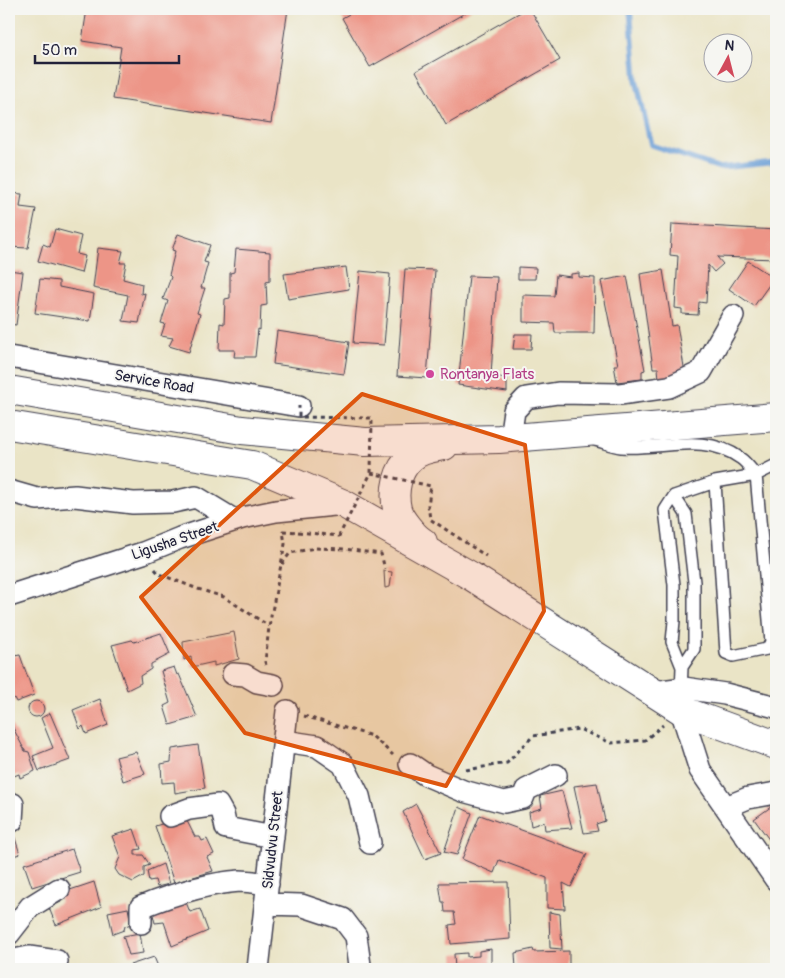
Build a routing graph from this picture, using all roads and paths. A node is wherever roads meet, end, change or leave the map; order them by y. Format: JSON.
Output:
{"nodes":[{"id":1,"x":734,"y":316,"type":"dead end"},
{"id":2,"x":9,"y":357,"type":"edge"},
{"id":3,"x":9,"y":390,"type":"edge"},
{"id":4,"x":299,"y":406,"type":"joint"},
{"id":5,"x":776,"y":418,"type":"edge"},
{"id":6,"x":9,"y":425,"type":"edge"},
{"id":7,"x":569,"y":434,"type":"junction"},
{"id":8,"x":504,"y":438,"type":"junction"},
{"id":9,"x":776,"y":465,"type":"edge"},
{"id":10,"x":370,"y":473,"type":"junction"},
{"id":11,"x":756,"y":474,"type":"junction"},
{"id":12,"x":715,"y":482,"type":"junction"},
{"id":13,"x":9,"y":491,"type":"edge"},
{"id":14,"x":674,"y":496,"type":"junction"},
{"id":15,"x":344,"y":504,"type":"junction"},
{"id":16,"x":234,"y":520,"type":"junction"},
{"id":17,"x":143,"y":553,"type":"junction"},
{"id":18,"x":478,"y":566,"type":"junction"},
{"id":19,"x":281,"y":567,"type":"junction"},
{"id":20,"x":385,"y":569,"type":"dead end"},
{"id":21,"x":9,"y":596,"type":"edge"},
{"id":22,"x":269,"y":627,"type":"junction"},
{"id":23,"x":682,"y":666,"type":"junction"},
{"id":24,"x":233,"y":674,"type":"dead end"},
{"id":25,"x":273,"y":685,"type":"joint"},
{"id":26,"x":681,"y":699,"type":"junction"},
{"id":27,"x":776,"y":707,"type":"edge"},
{"id":28,"x":287,"y":711,"type":"joint"},
{"id":29,"x":284,"y":741,"type":"junction"},
{"id":30,"x":776,"y":746,"type":"edge"},
{"id":31,"x":410,"y":764,"type":"joint"},
{"id":32,"x":465,"y":770,"type":"dead end"},
{"id":33,"x":556,"y":775,"type":"dead end"},
{"id":34,"x":776,"y":793,"type":"edge"},
{"id":35,"x":726,"y":807,"type":"junction"},
{"id":36,"x":170,"y":816,"type":"dead end"},
{"id":37,"x":273,"y":837,"type":"junction"},
{"id":38,"x":370,"y":843,"type":"dead end"},
{"id":39,"x":776,"y":880,"type":"edge"},
{"id":40,"x":60,"y":889,"type":"dead end"},
{"id":41,"x":266,"y":894,"type":"junction"},
{"id":42,"x":141,"y":922,"type":"dead end"},
{"id":43,"x":9,"y":934,"type":"edge"},
{"id":44,"x":9,"y":961,"type":"edge"},
{"id":45,"x":58,"y":962,"type":"dead end"},
{"id":46,"x":360,"y":965,"type":"dead end"},
{"id":47,"x":258,"y":969,"type":"edge"}],
"edges":[{"from":1,"to":8,"type":"street"},
{"from":2,"to":4,"type":"street","name":"Service Road"},
{"from":3,"to":8,"type":"main road"},
{"from":4,"to":10,"type":"path","bridge":true},
{"from":5,"to":7,"type":"main road"},
{"from":6,"to":15,"type":"main road"},
{"from":7,"to":8,"type":"main road"},
{"from":7,"to":11,"type":"lane"},
{"from":8,"to":18,"type":"main road"},
{"from":9,"to":11,"type":"lane"},
{"from":10,"to":18,"type":"path","bridge":true},
{"from":10,"to":19,"type":"path","bridge":true},
{"from":11,"to":12,"type":"lane"},
{"from":11,"to":12,"type":"lane"},
{"from":12,"to":14,"type":"lane"},
{"from":13,"to":16,"type":"street"},
{"from":14,"to":23,"type":"lane"},
{"from":14,"to":23,"type":"lane"},
{"from":15,"to":16,"type":"street","name":"Ligusha Street"},
{"from":15,"to":18,"type":"main road"},
{"from":16,"to":17,"type":"street","name":"Ligusha Street"},
{"from":17,"to":21,"type":"street","name":"Ligusha Street"},
{"from":17,"to":22,"type":"path"},
{"from":18,"to":26,"type":"main road"},
{"from":19,"to":20,"type":"path"},
{"from":19,"to":22,"type":"path"},
{"from":22,"to":25,"type":"path"},
{"from":23,"to":26,"type":"lane"},
{"from":24,"to":25,"type":"street"},
{"from":26,"to":27,"type":"street"},
{"from":26,"to":30,"type":"main road"},
{"from":26,"to":32,"type":"path"},
{"from":26,"to":35,"type":"street"},
{"from":28,"to":29,"type":"street","name":"Sidvudvu Street"},
{"from":28,"to":31,"type":"path"},
{"from":29,"to":37,"type":"street","name":"Sidvudvu Street"},
{"from":29,"to":38,"type":"street"},
{"from":31,"to":33,"type":"street"},
{"from":34,"to":35,"type":"street"},
{"from":35,"to":39,"type":"street"},
{"from":36,"to":37,"type":"street"},
{"from":37,"to":41,"type":"street","name":"Sidvudvu Street"},
{"from":40,"to":43,"type":"street"},
{"from":41,"to":42,"type":"street"},
{"from":41,"to":46,"type":"street"},
{"from":41,"to":47,"type":"street","name":"Sidvudvu Street"},
{"from":44,"to":45,"type":"street"}]}
